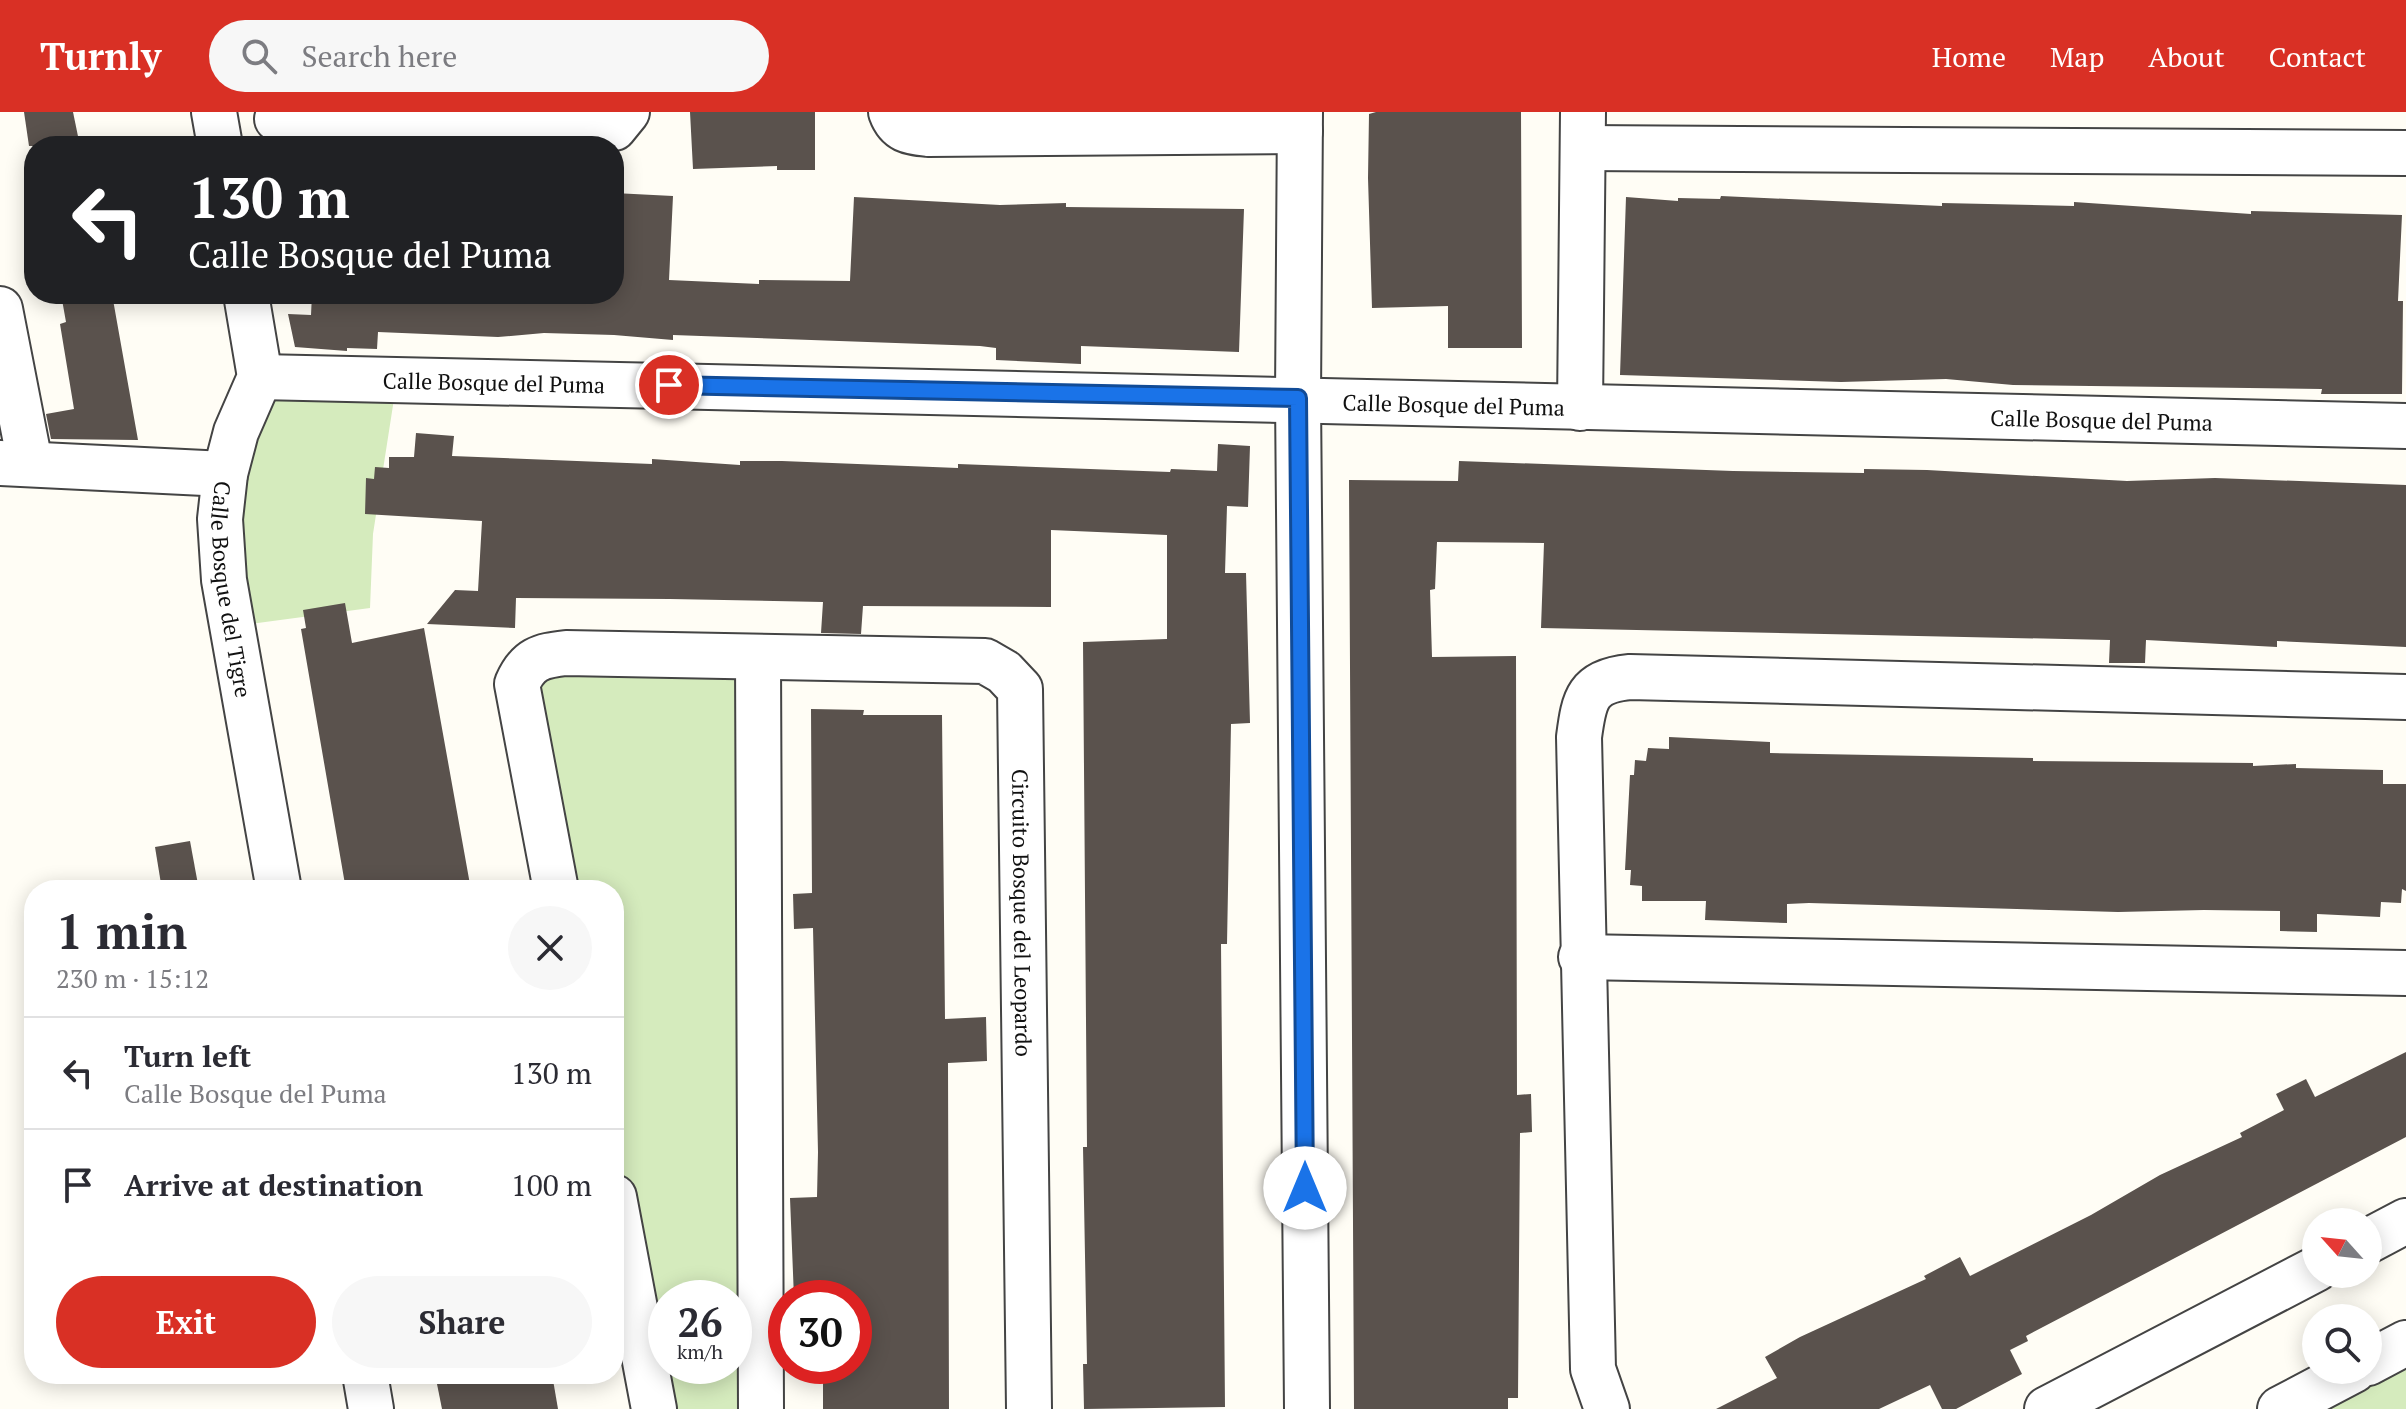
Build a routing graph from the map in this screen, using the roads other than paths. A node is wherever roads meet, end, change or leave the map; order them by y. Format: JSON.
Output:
{"nodes":[{"id":1,"x":214,"y":112,"type":"edge"},
{"id":2,"x":626,"y":116,"type":"edge"},
{"id":3,"x":389,"y":118,"type":"edge"},
{"id":4,"x":893,"y":118,"type":"edge"},
{"id":5,"x":277,"y":119,"type":"dead end"},
{"id":6,"x":1300,"y":121,"type":"edge"},
{"id":7,"x":1165,"y":122,"type":"edge"},
{"id":8,"x":1583,"y":130,"type":"edge"},
{"id":9,"x":218,"y":136,"type":"edge"},
{"id":10,"x":2406,"y":153,"type":"edge"},
{"id":11,"x":248,"y":304,"type":"edge"},
{"id":12,"x":0,"y":309,"type":"edge"},
{"id":13,"x":260,"y":377,"type":"junction"},
{"id":14,"x":1298,"y":398,"type":"junction"},
{"id":15,"x":1580,"y":408,"type":"junction"},
{"id":16,"x":2406,"y":426,"type":"edge"},
{"id":17,"x":15,"y":463,"type":"edge"},
{"id":18,"x":225,"y":474,"type":"junction"},
{"id":19,"x":758,"y":657,"type":"junction"},
{"id":20,"x":2406,"y":697,"type":"edge"},
{"id":21,"x":277,"y":880,"type":"edge"},
{"id":22,"x":554,"y":880,"type":"edge"},
{"id":23,"x":1581,"y":957,"type":"junction"},
{"id":24,"x":2406,"y":973,"type":"edge"},
{"id":25,"x":2406,"y":1221,"type":"edge"},
{"id":26,"x":2382,"y":1234,"type":"edge"},
{"id":27,"x":624,"y":1270,"type":"edge"},
{"id":28,"x":2302,"y":1276,"type":"edge"},
{"id":29,"x":2406,"y":1343,"type":"edge"},
{"id":30,"x":2382,"y":1356,"type":"edge"},
{"id":31,"x":367,"y":1384,"type":"edge"},
{"id":32,"x":2327,"y":1384,"type":"edge"},
{"id":33,"x":371,"y":1409,"type":"edge"},
{"id":34,"x":654,"y":1409,"type":"edge"},
{"id":35,"x":761,"y":1409,"type":"edge"},
{"id":36,"x":1029,"y":1409,"type":"edge"},
{"id":37,"x":1307,"y":1409,"type":"edge"},
{"id":38,"x":1607,"y":1409,"type":"edge"},
{"id":39,"x":2047,"y":1409,"type":"edge"},
{"id":40,"x":2280,"y":1409,"type":"edge"}],
"edges":[{"from":1,"to":9,"type":"street"},
{"from":2,"to":3,"type":"street"},
{"from":3,"to":5,"type":"street"},
{"from":4,"to":7,"type":"street"},
{"from":6,"to":7,"type":"street"},
{"from":6,"to":14,"type":"street"},
{"from":8,"to":10,"type":"street"},
{"from":8,"to":15,"type":"street"},
{"from":11,"to":13,"type":"street"},
{"from":12,"to":17,"type":"street"},
{"from":13,"to":14,"type":"street","name":"Calle Bosque del Puma"},
{"from":13,"to":18,"type":"street","name":"Calle Bosque del Tigre"},
{"from":14,"to":15,"type":"street","name":"Calle Bosque del Puma"},
{"from":14,"to":37,"type":"street"},
{"from":15,"to":16,"type":"street","name":"Calle Bosque del Puma"},
{"from":17,"to":18,"type":"street"},
{"from":18,"to":21,"type":"street","name":"Calle Bosque del Tigre"},
{"from":19,"to":22,"type":"street","name":"Circuito Bosque del Leopardo"},
{"from":19,"to":35,"type":"street"},
{"from":19,"to":36,"type":"street","name":"Circuito Bosque del Leopardo"},
{"from":20,"to":23,"type":"street"},
{"from":23,"to":24,"type":"street"},
{"from":23,"to":38,"type":"street"},
{"from":25,"to":26,"type":"street"},
{"from":27,"to":34,"type":"street"},
{"from":28,"to":39,"type":"street"},
{"from":29,"to":30,"type":"street"},
{"from":31,"to":33,"type":"street"},
{"from":32,"to":40,"type":"street"}]}
